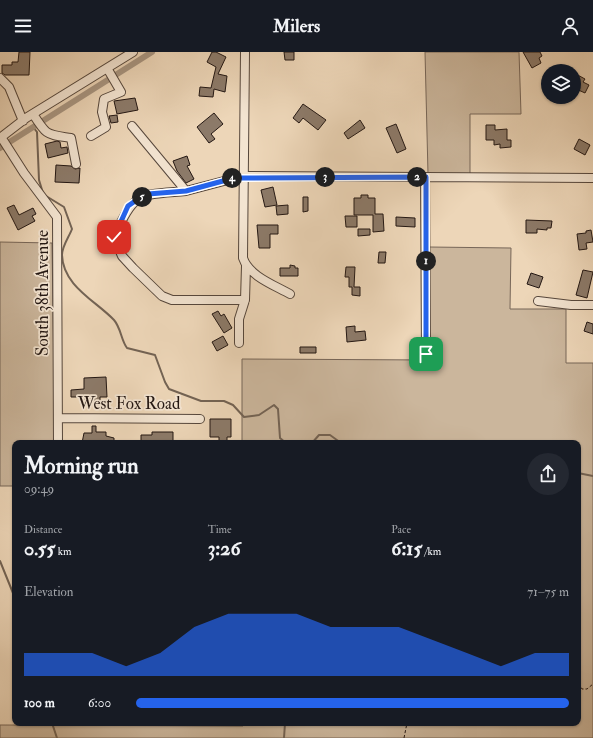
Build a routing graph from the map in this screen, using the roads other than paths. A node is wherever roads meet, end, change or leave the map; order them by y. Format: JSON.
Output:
{"nodes":[{"id":1,"x":133,"y":52,"type":"edge"},
{"id":2,"x":245,"y":52,"type":"edge"},
{"id":3,"x":111,"y":74,"type":"junction"},
{"id":4,"x":0,"y":78,"type":"edge"},
{"id":5,"x":36,"y":119,"type":"junction"},
{"id":6,"x":23,"y":120,"type":"junction"},
{"id":7,"x":132,"y":126,"type":"dead end"},
{"id":8,"x":91,"y":136,"type":"dead end"},
{"id":9,"x":3,"y":140,"type":"edge"},
{"id":10,"x":76,"y":164,"type":"dead end"},
{"id":11,"x":243,"y":176,"type":"junction"},
{"id":12,"x":426,"y":177,"type":"junction"},
{"id":13,"x":593,"y":178,"type":"edge"},
{"id":14,"x":186,"y":191,"type":"junction"},
{"id":15,"x":246,"y":266,"type":"junction"},
{"id":16,"x":290,"y":294,"type":"dead end"},
{"id":17,"x":245,"y":300,"type":"junction"},
{"id":18,"x":538,"y":300,"type":"dead end"},
{"id":19,"x":593,"y":305,"type":"edge"},
{"id":20,"x":239,"y":343,"type":"dead end"},
{"id":21,"x":426,"y":354,"type":"dead end"},
{"id":22,"x":58,"y":418,"type":"junction"},
{"id":23,"x":200,"y":419,"type":"dead end"},
{"id":24,"x":58,"y":440,"type":"edge"}],
"edges":[{"from":1,"to":3,"type":"street"},
{"from":2,"to":11,"type":"street"},
{"from":3,"to":5,"type":"street"},
{"from":3,"to":8,"type":"street"},
{"from":4,"to":6,"type":"street"},
{"from":5,"to":6,"type":"street"},
{"from":5,"to":10,"type":"street"},
{"from":6,"to":9,"type":"street"},
{"from":7,"to":14,"type":"street"},
{"from":9,"to":22,"type":"street","name":"South 38th Avenue"},
{"from":11,"to":12,"type":"street"},
{"from":11,"to":14,"type":"street"},
{"from":11,"to":15,"type":"street"},
{"from":12,"to":13,"type":"street"},
{"from":12,"to":21,"type":"street"},
{"from":14,"to":17,"type":"street"},
{"from":15,"to":16,"type":"street"},
{"from":15,"to":17,"type":"street"},
{"from":17,"to":20,"type":"street"},
{"from":18,"to":19,"type":"street"},
{"from":22,"to":23,"type":"street","name":"West Fox Road"},
{"from":22,"to":24,"type":"street","name":"South 38th Avenue"}]}
